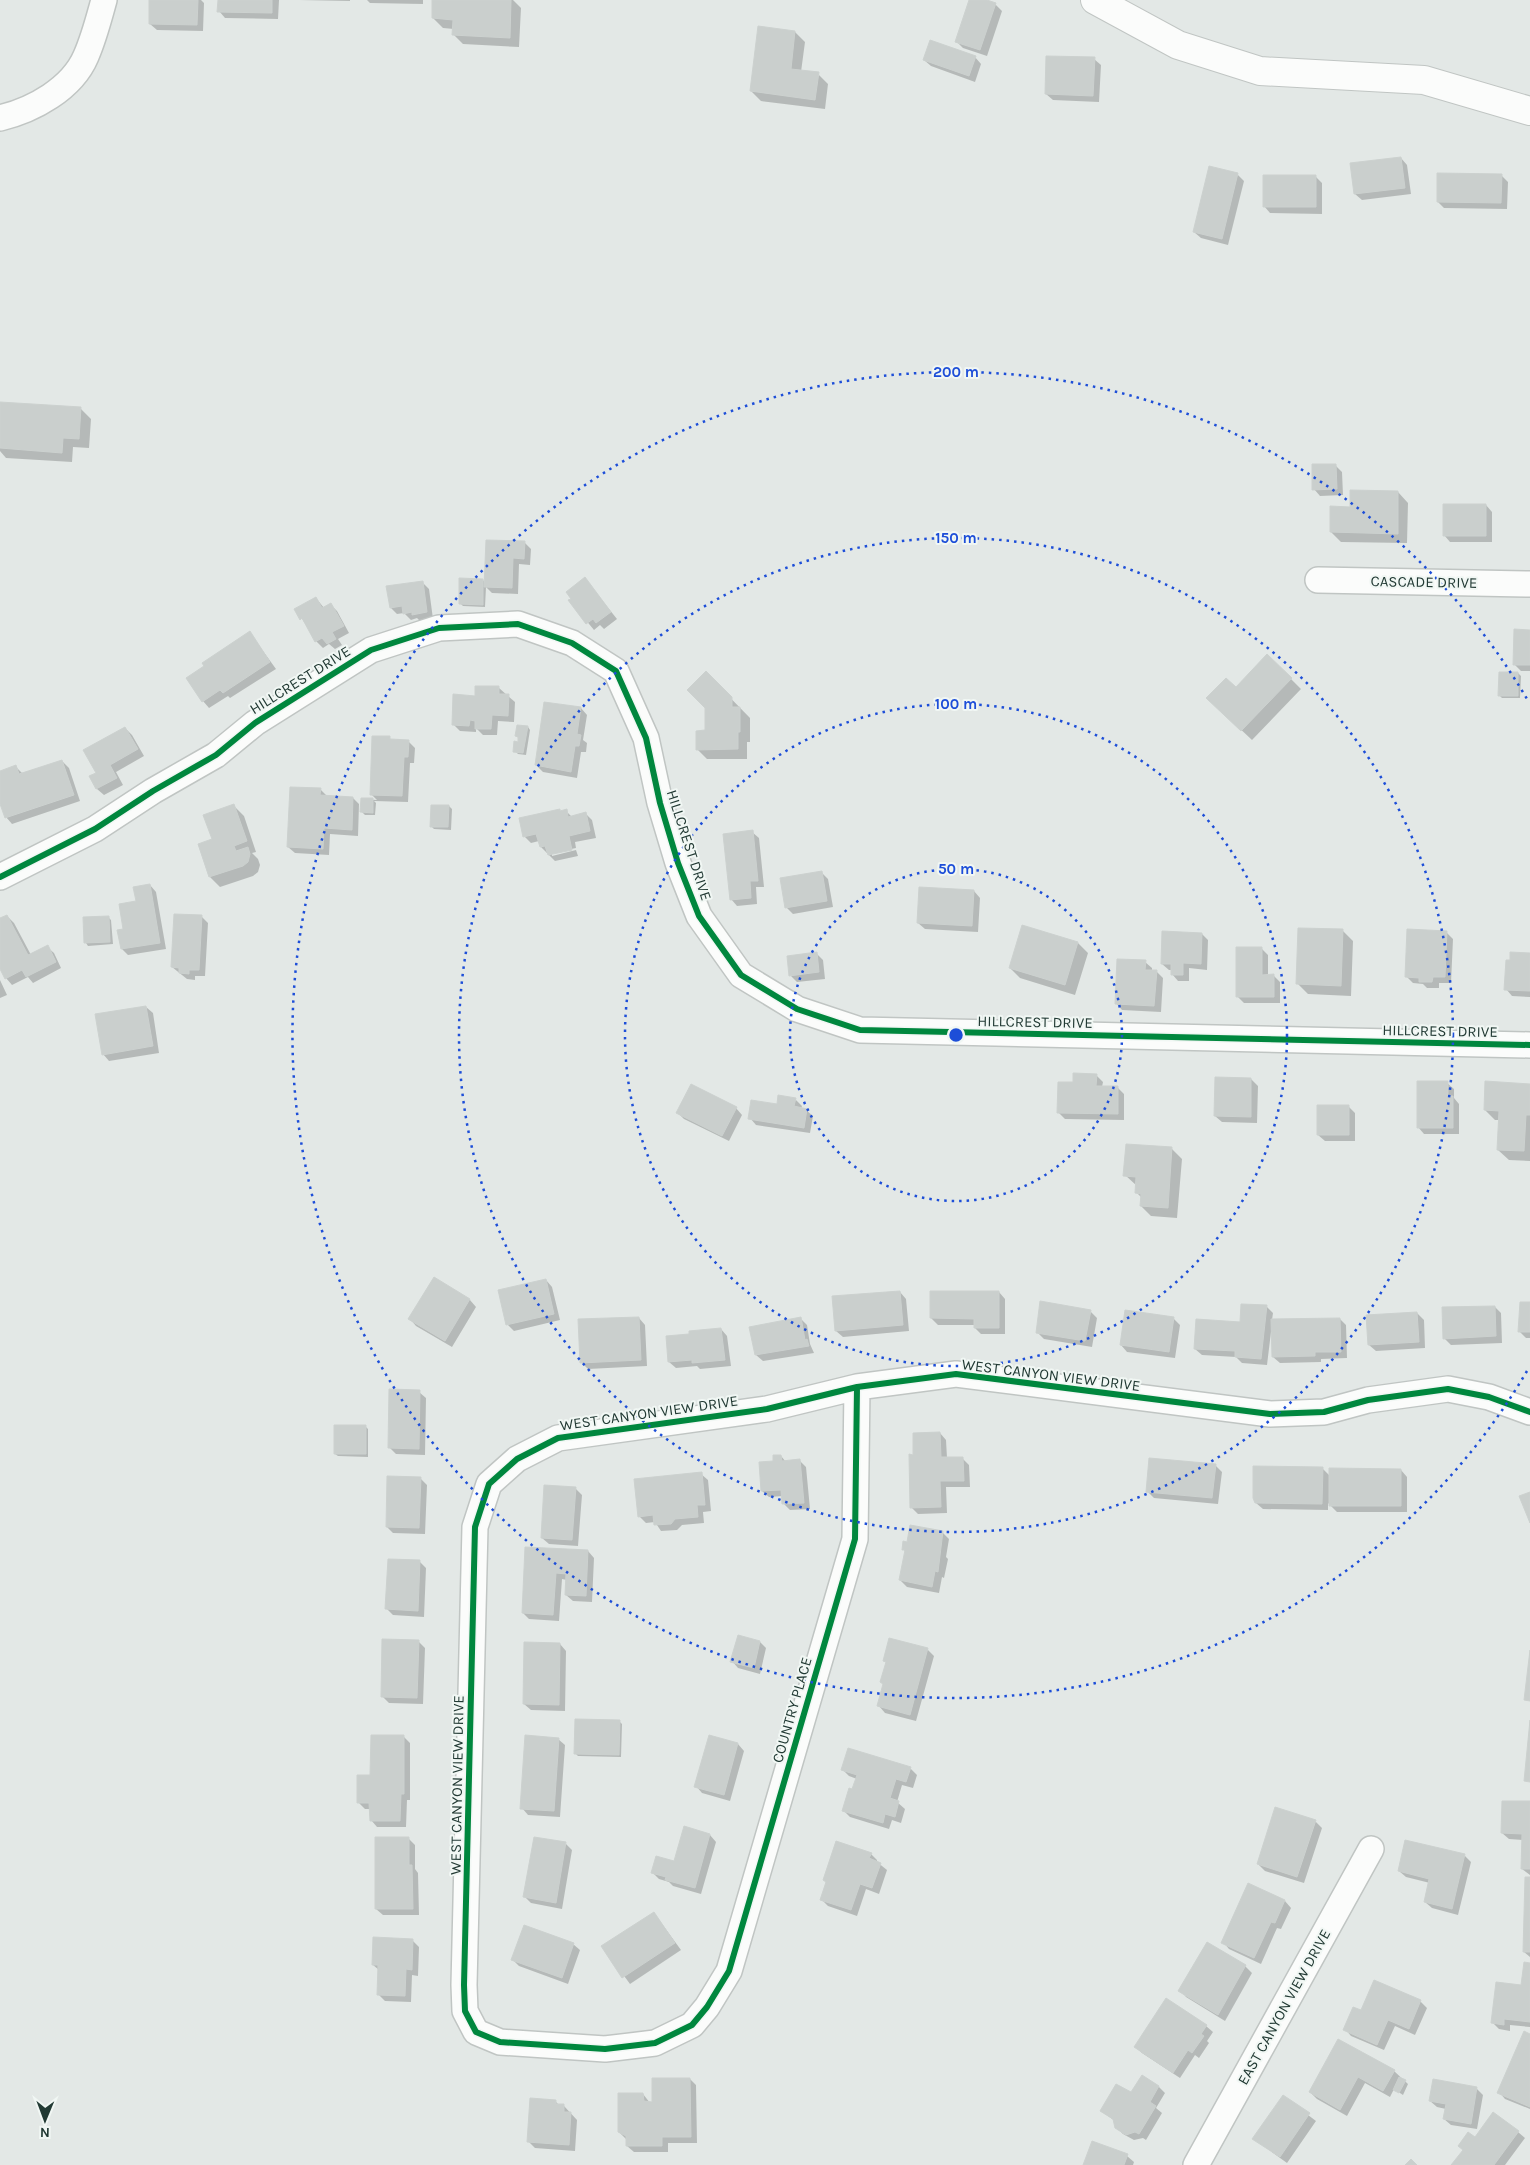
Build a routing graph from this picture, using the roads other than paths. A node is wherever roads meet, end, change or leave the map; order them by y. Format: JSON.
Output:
{"nodes":[{"id":1,"x":104,"y":0,"type":"edge"},
{"id":2,"x":1095,"y":0,"type":"edge"},
{"id":3,"x":1530,"y":111,"type":"edge"},
{"id":4,"x":0,"y":118,"type":"edge"},
{"id":5,"x":1318,"y":580,"type":"dead end"},
{"id":6,"x":1530,"y":584,"type":"edge"},
{"id":7,"x":0,"y":877,"type":"edge"},
{"id":8,"x":1530,"y":1045,"type":"edge"},
{"id":9,"x":857,"y":1386,"type":"junction"},
{"id":10,"x":1530,"y":1412,"type":"edge"},
{"id":11,"x":1372,"y":1849,"type":"dead end"},
{"id":12,"x":692,"y":2025,"type":"joint"},
{"id":13,"x":1196,"y":2165,"type":"edge"}],
"edges":[{"from":1,"to":4,"type":"street"},
{"from":2,"to":3,"type":"street"},
{"from":5,"to":6,"type":"street","name":"CASCADE DRIVE"},
{"from":7,"to":8,"type":"street","name":"HILLCREST DRIVE"},
{"from":9,"to":10,"type":"street","name":"WEST CANYON VIEW DRIVE"},
{"from":9,"to":12,"type":"street","name":"COUNTRY PLACE"},
{"from":9,"to":12,"type":"street","name":"WEST CANYON VIEW DRIVE"},
{"from":11,"to":13,"type":"street","name":"EAST CANYON VIEW DRIVE"}]}
